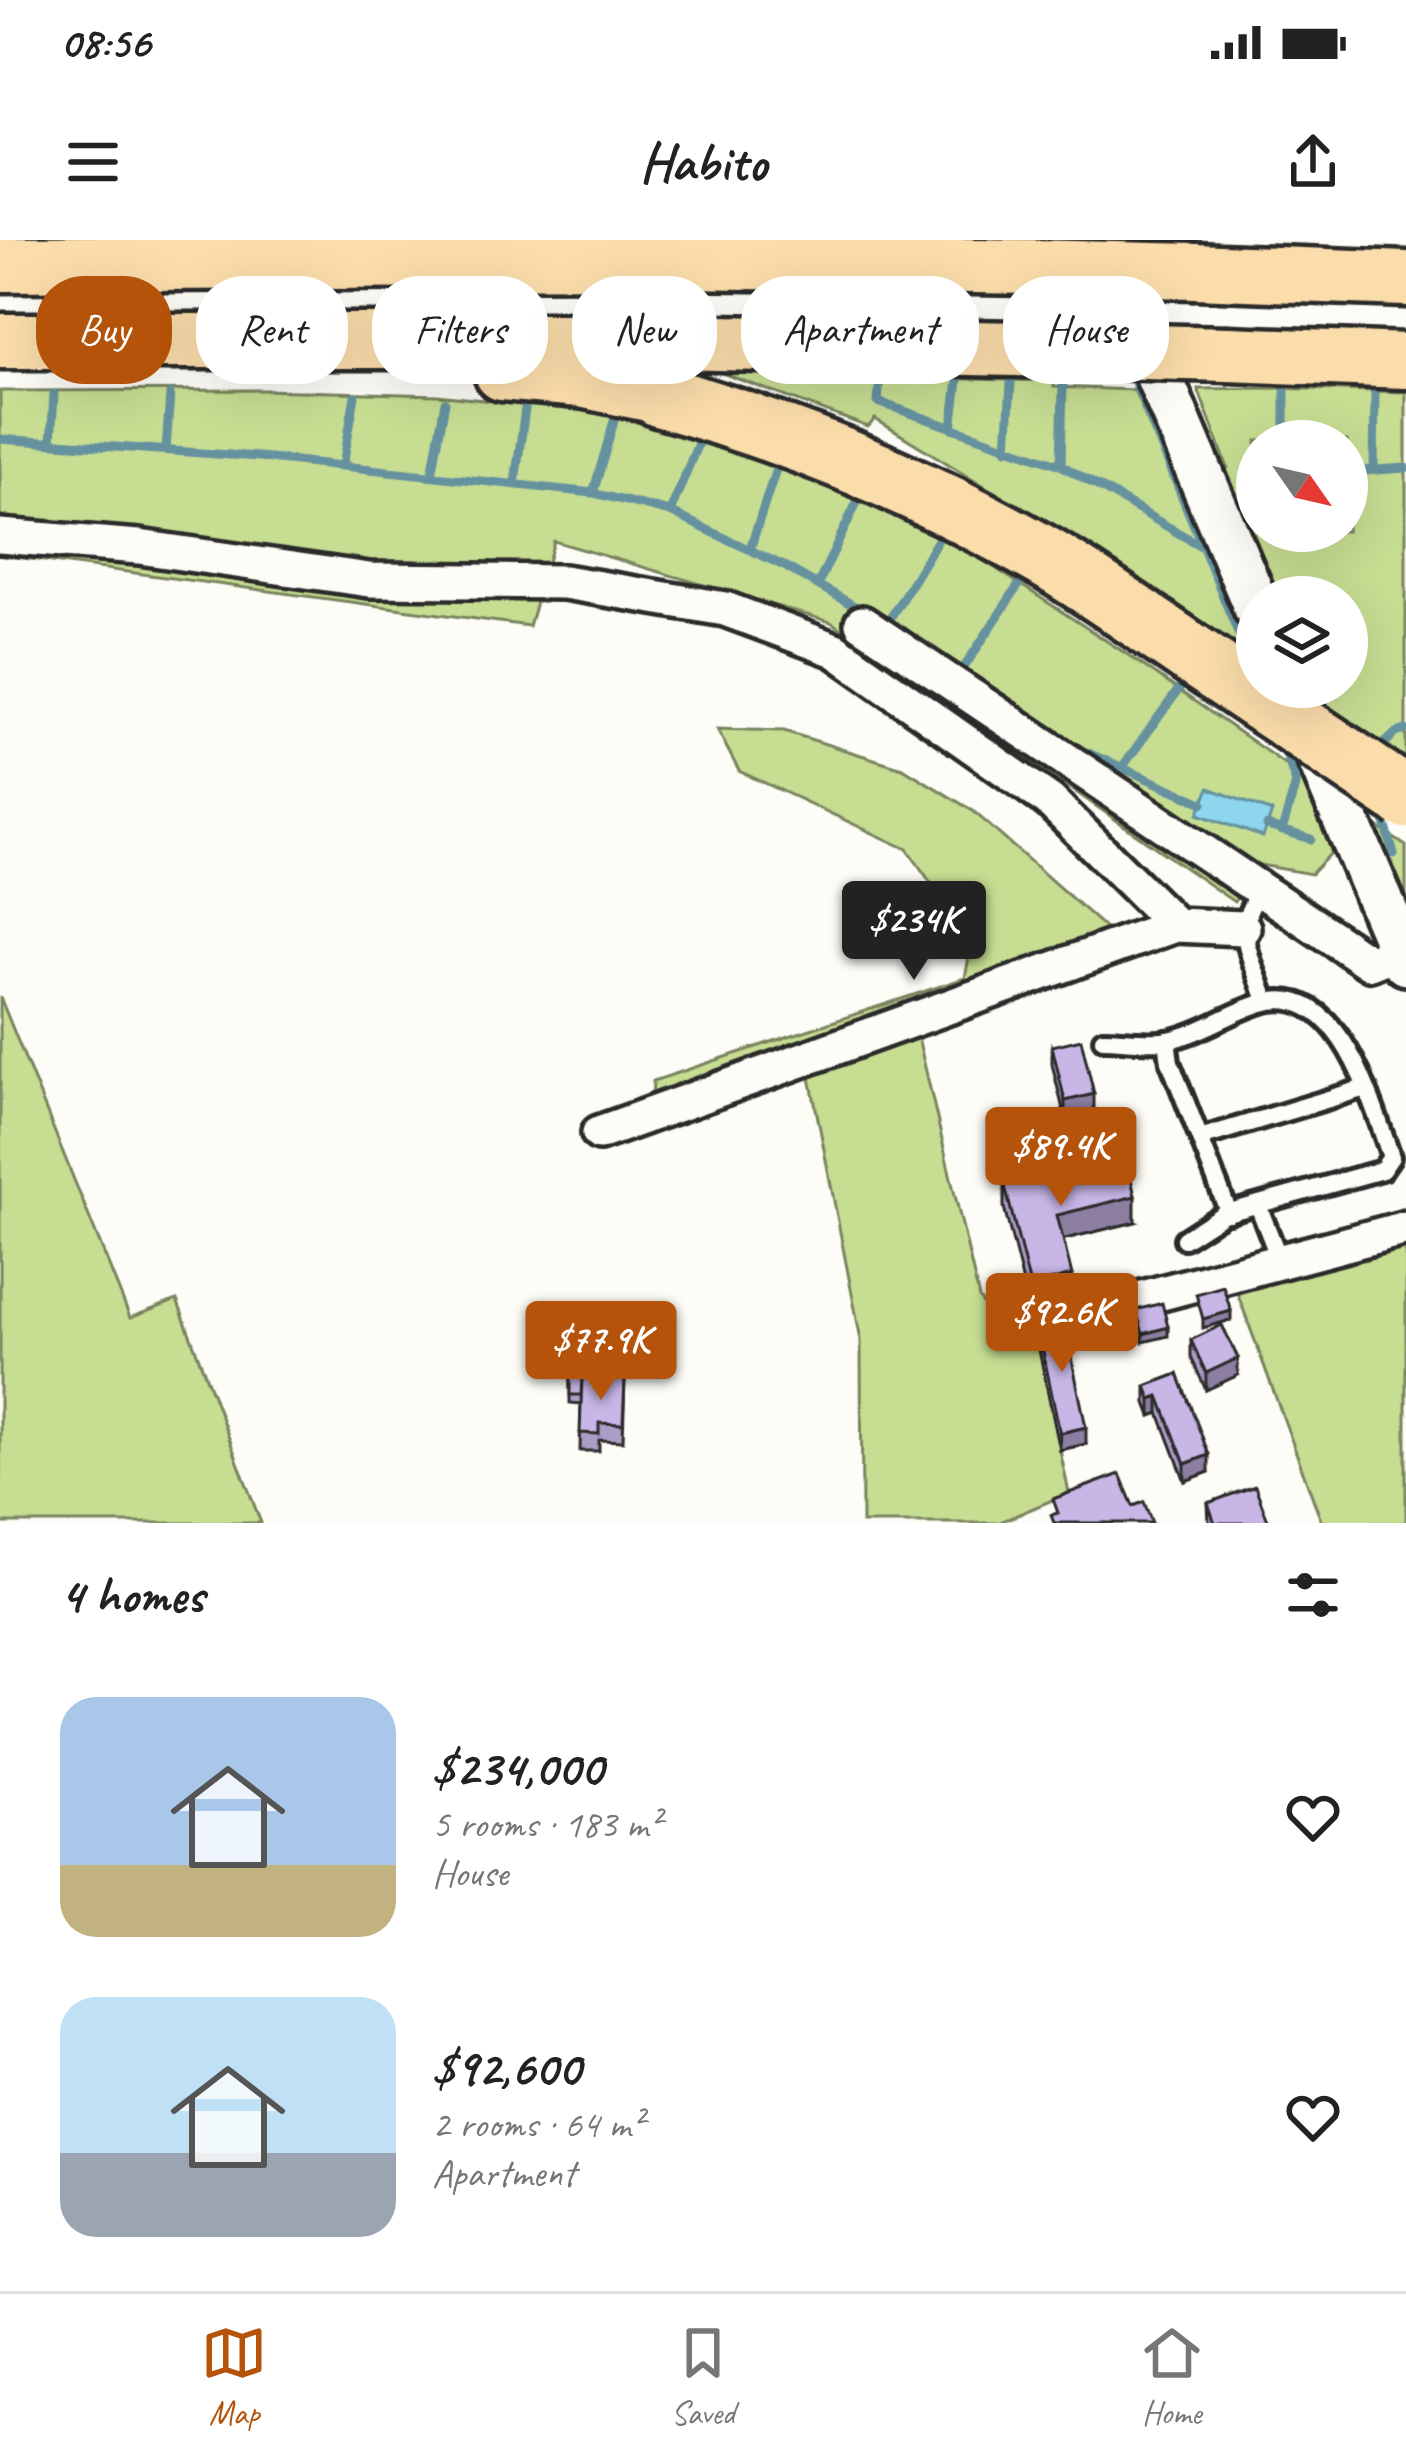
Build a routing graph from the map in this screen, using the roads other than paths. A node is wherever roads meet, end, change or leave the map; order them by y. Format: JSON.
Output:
{"nodes":[{"id":1,"x":1101,"y":240,"type":"edge"},
{"id":2,"x":0,"y":264,"type":"edge"},
{"id":3,"x":1406,"y":279,"type":"edge"},
{"id":4,"x":0,"y":341,"type":"edge"},
{"id":5,"x":36,"y":341,"type":"edge"},
{"id":6,"x":172,"y":342,"type":"edge"},
{"id":7,"x":172,"y":344,"type":"edge"},
{"id":8,"x":1406,"y":361,"type":"edge"},
{"id":9,"x":659,"y":396,"type":"joint"},
{"id":10,"x":0,"y":536,"type":"edge"},
{"id":11,"x":1243,"y":576,"type":"edge"},
{"id":12,"x":862,"y":623,"type":"dead end"},
{"id":13,"x":1299,"y":708,"type":"edge"},
{"id":14,"x":1406,"y":798,"type":"edge"},
{"id":15,"x":1262,"y":891,"type":"junction"},
{"id":16,"x":1175,"y":925,"type":"junction"},
{"id":17,"x":1244,"y":928,"type":"junction"},
{"id":18,"x":1404,"y":956,"type":"edge"},
{"id":19,"x":1266,"y":1001,"type":"junction"},
{"id":20,"x":1103,"y":1039,"type":"dead end"},
{"id":21,"x":1167,"y":1040,"type":"junction"},
{"id":22,"x":1366,"y":1088,"type":"junction"},
{"id":23,"x":599,"y":1133,"type":"dead end"},
{"id":24,"x":1200,"y":1138,"type":"junction"},
{"id":25,"x":1258,"y":1205,"type":"junction"},
{"id":26,"x":1229,"y":1213,"type":"junction"},
{"id":27,"x":1406,"y":1228,"type":"edge"},
{"id":28,"x":1184,"y":1239,"type":"dead end"},
{"id":29,"x":1280,"y":1261,"type":"junction"},
{"id":30,"x":1096,"y":1322,"type":"dead end"}],
"edges":[{"from":1,"to":11,"type":"main road"},
{"from":2,"to":3,"type":"highway","bridge":true},
{"from":4,"to":5,"type":"highway"},
{"from":6,"to":8,"type":"highway","bridge":true},
{"from":7,"to":9,"type":"highway"},
{"from":9,"to":14,"type":"highway","bridge":true},
{"from":10,"to":16,"type":"street"},
{"from":12,"to":15,"type":"street"},
{"from":13,"to":18,"type":"main road"},
{"from":15,"to":17,"type":"lane"},
{"from":15,"to":18,"type":"street"},
{"from":16,"to":17,"type":"street"},
{"from":16,"to":23,"type":"street"},
{"from":17,"to":19,"type":"lane"},
{"from":19,"to":21,"type":"lane"},
{"from":19,"to":22,"type":"lane"},
{"from":20,"to":21,"type":"lane"},
{"from":21,"to":24,"type":"lane"},
{"from":22,"to":24,"type":"lane"},
{"from":22,"to":25,"type":"lane"},
{"from":24,"to":26,"type":"lane"},
{"from":25,"to":26,"type":"lane"},
{"from":25,"to":29,"type":"lane"},
{"from":26,"to":28,"type":"lane"},
{"from":27,"to":29,"type":"street"},
{"from":29,"to":30,"type":"street"}]}
